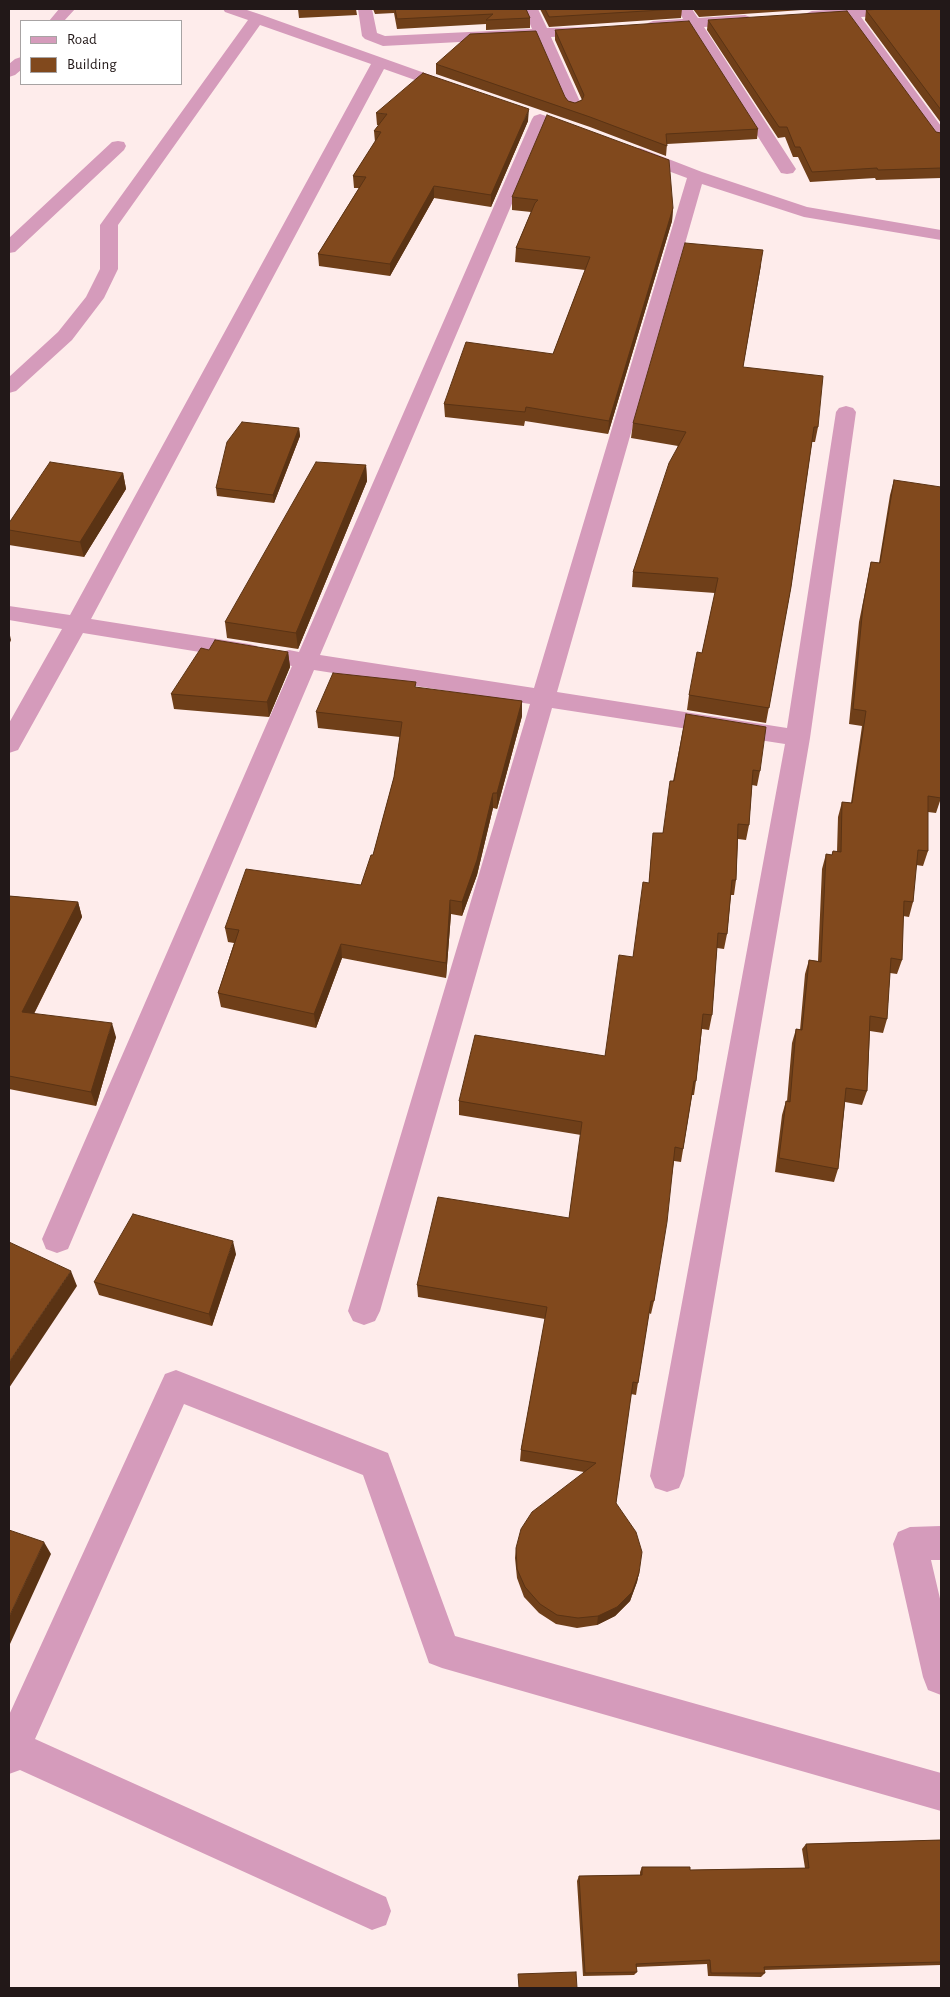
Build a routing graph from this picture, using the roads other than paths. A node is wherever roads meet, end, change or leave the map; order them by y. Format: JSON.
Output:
{"nodes":[{"id":1,"x":67,"y":9,"type":"edge"},
{"id":2,"x":230,"y":9,"type":"edge"},
{"id":3,"x":365,"y":9,"type":"edge"},
{"id":4,"x":531,"y":9,"type":"edge"},
{"id":5,"x":684,"y":9,"type":"edge"},
{"id":6,"x":922,"y":9,"type":"edge"},
{"id":7,"x":849,"y":11,"type":"edge"},
{"id":8,"x":801,"y":17,"type":"edge"},
{"id":9,"x":257,"y":18,"type":"junction"},
{"id":10,"x":762,"y":19,"type":"edge"},
{"id":11,"x":57,"y":20,"type":"edge"},
{"id":12,"x":692,"y":23,"type":"junction"},
{"id":13,"x":643,"y":27,"type":"edge"},
{"id":14,"x":603,"y":30,"type":"edge"},
{"id":15,"x":543,"y":34,"type":"junction"},
{"id":16,"x":380,"y":62,"type":"junction"},
{"id":17,"x":20,"y":63,"type":"edge"},
{"id":18,"x":9,"y":72,"type":"edge"},
{"id":19,"x":474,"y":96,"type":"edge"},
{"id":20,"x":574,"y":106,"type":"edge"},
{"id":21,"x":539,"y":119,"type":"dead end"},
{"id":22,"x":941,"y":137,"type":"edge"},
{"id":23,"x":118,"y":146,"type":"dead end"},
{"id":24,"x":618,"y":146,"type":"edge"},
{"id":25,"x":787,"y":169,"type":"dead end"},
{"id":26,"x":696,"y":176,"type":"junction"},
{"id":27,"x":941,"y":235,"type":"edge"},
{"id":28,"x":9,"y":248,"type":"edge"},
{"id":29,"x":9,"y":387,"type":"edge"},
{"id":30,"x":846,"y":412,"type":"dead end"},
{"id":31,"x":9,"y":613,"type":"edge"},
{"id":32,"x":76,"y":624,"type":"junction"},
{"id":33,"x":306,"y":660,"type":"junction"},
{"id":34,"x":544,"y":698,"type":"junction"},
{"id":35,"x":798,"y":738,"type":"junction"},
{"id":36,"x":9,"y":744,"type":"edge"},
{"id":37,"x":57,"y":1239,"type":"dead end"},
{"id":38,"x":364,"y":1311,"type":"dead end"},
{"id":39,"x":667,"y":1476,"type":"dead end"},
{"id":40,"x":941,"y":1543,"type":"edge"},
{"id":41,"x":941,"y":1677,"type":"edge"},
{"id":42,"x":10,"y":1750,"type":"edge"},
{"id":43,"x":941,"y":1792,"type":"edge"},
{"id":44,"x":372,"y":1910,"type":"dead end"}],
"edges":[{"from":1,"to":11,"type":"street"},
{"from":2,"to":9,"type":"street"},
{"from":3,"to":15,"type":"street"},
{"from":4,"to":15,"type":"street"},
{"from":5,"to":12,"type":"street"},
{"from":6,"to":7,"type":"street"},
{"from":7,"to":8,"type":"street"},
{"from":7,"to":22,"type":"street"},
{"from":9,"to":16,"type":"street"},
{"from":9,"to":29,"type":"street"},
{"from":10,"to":12,"type":"street"},
{"from":12,"to":13,"type":"street"},
{"from":12,"to":25,"type":"street"},
{"from":14,"to":15,"type":"street"},
{"from":15,"to":20,"type":"street"},
{"from":16,"to":19,"type":"street"},
{"from":16,"to":32,"type":"street"},
{"from":17,"to":18,"type":"street"},
{"from":21,"to":33,"type":"street"},
{"from":23,"to":28,"type":"street"},
{"from":24,"to":26,"type":"street"},
{"from":26,"to":27,"type":"street"},
{"from":26,"to":34,"type":"street"},
{"from":30,"to":35,"type":"street"},
{"from":31,"to":32,"type":"street"},
{"from":32,"to":33,"type":"street"},
{"from":32,"to":36,"type":"street"},
{"from":33,"to":34,"type":"street"},
{"from":33,"to":37,"type":"street"},
{"from":34,"to":35,"type":"street"},
{"from":34,"to":38,"type":"street"},
{"from":35,"to":39,"type":"street"},
{"from":40,"to":41,"type":"street"},
{"from":42,"to":43,"type":"street"},
{"from":42,"to":44,"type":"street"}]}
